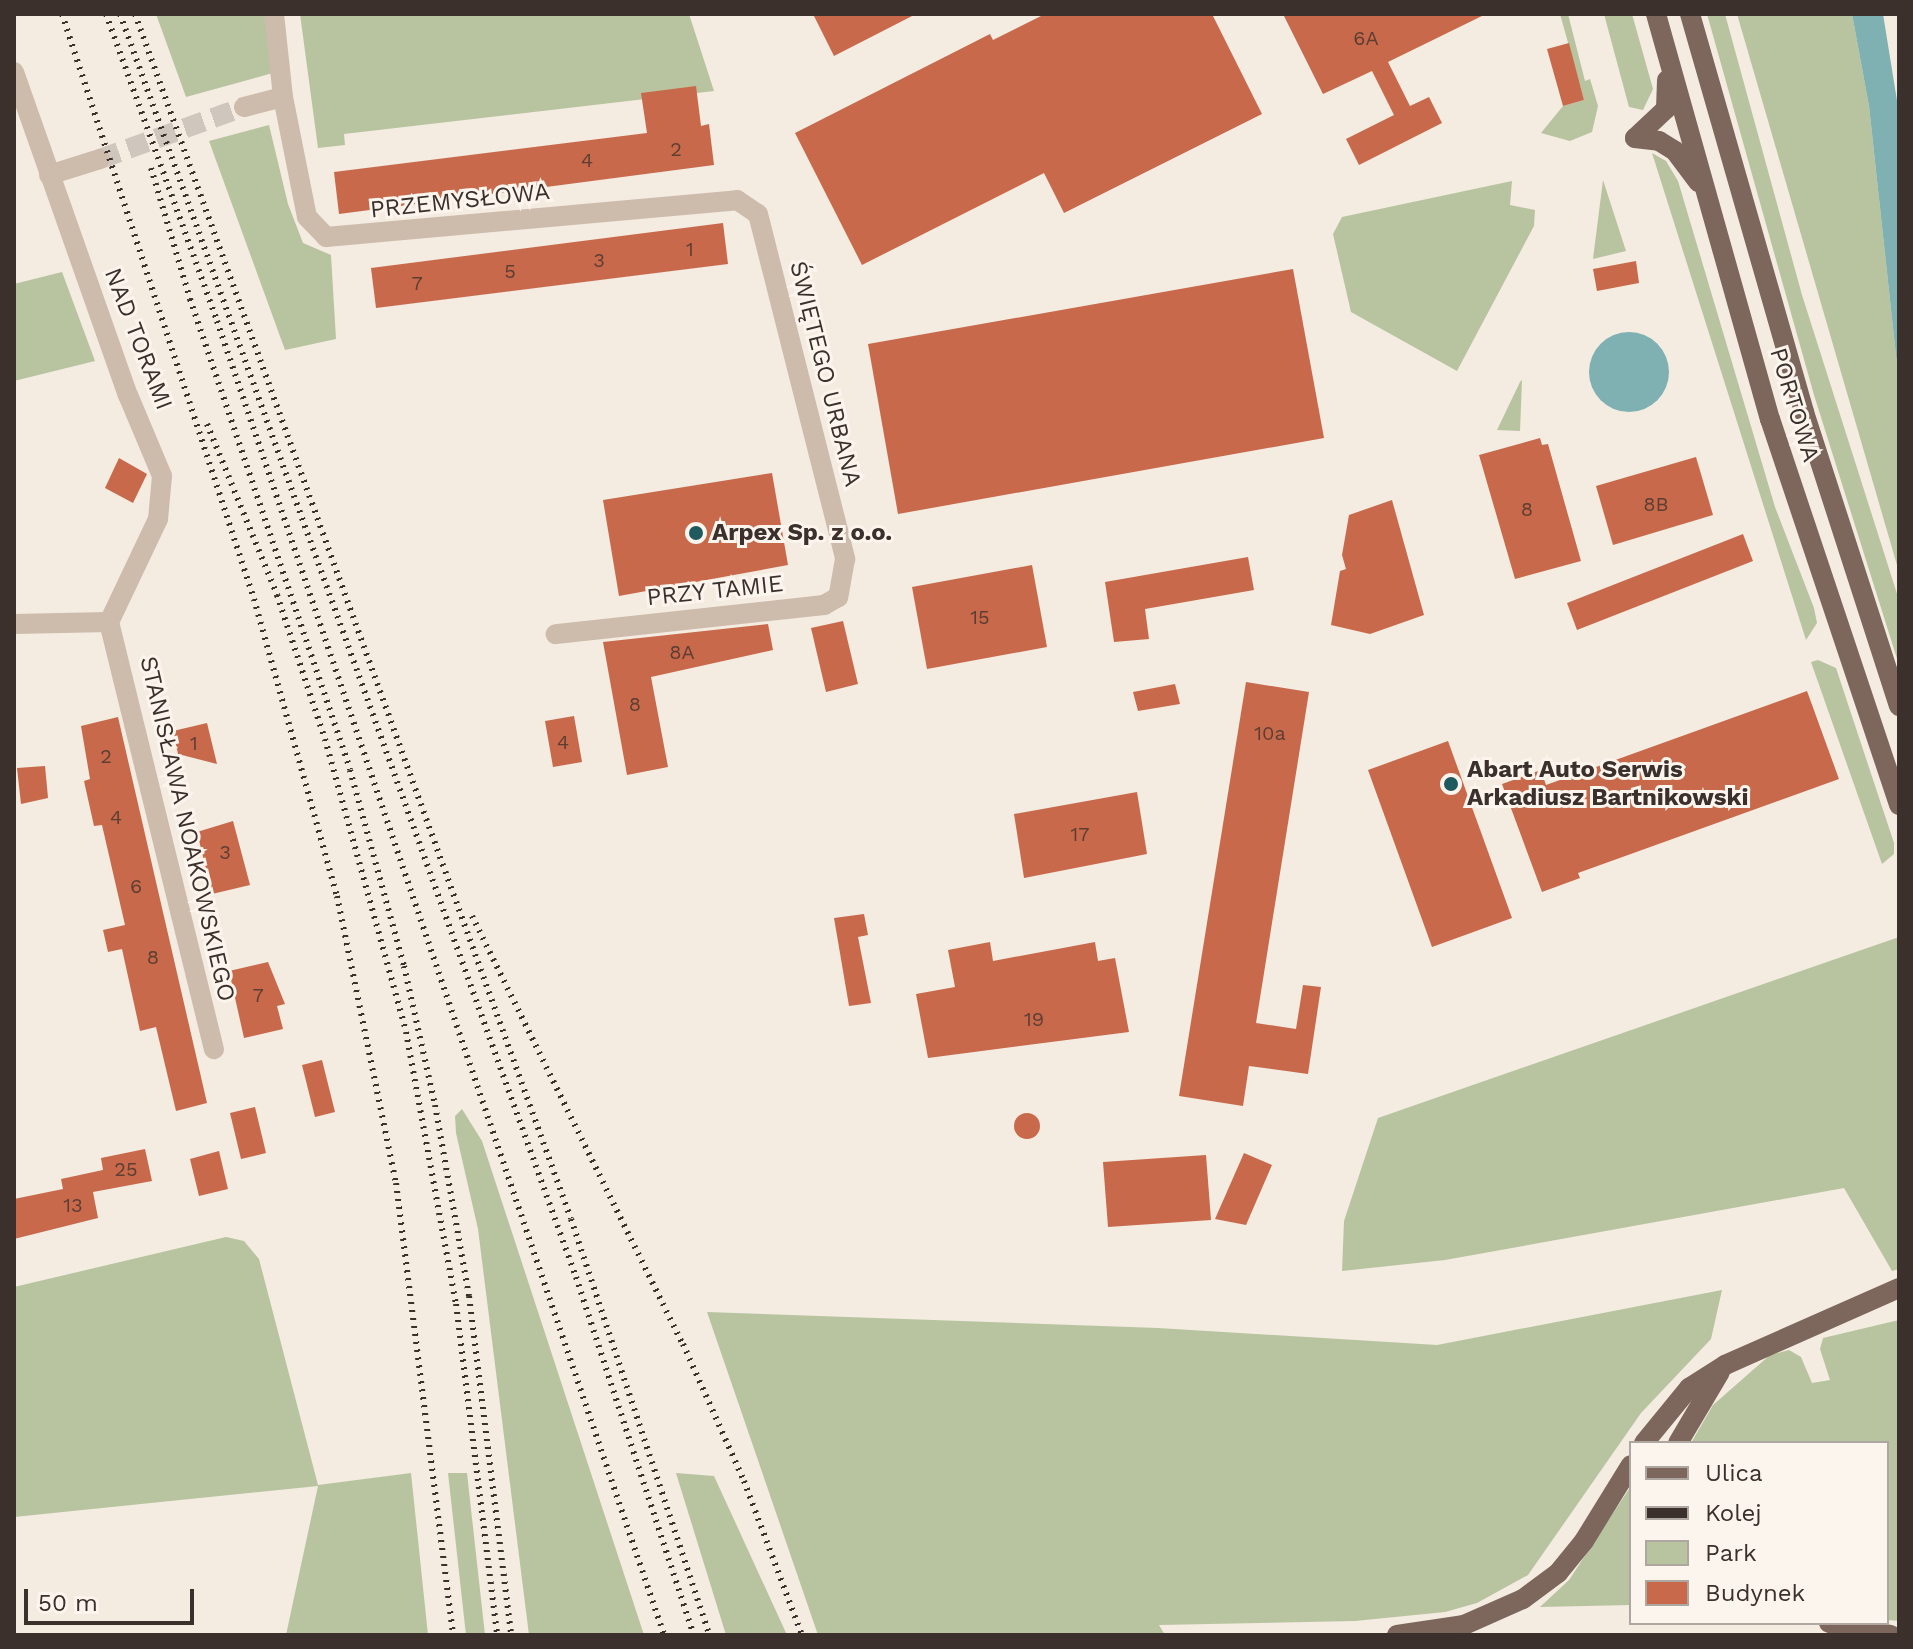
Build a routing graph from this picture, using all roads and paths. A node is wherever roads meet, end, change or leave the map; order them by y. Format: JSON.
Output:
{"nodes":[{"id":1,"x":274,"y":14,"type":"edge"},
{"id":2,"x":1656,"y":14,"type":"edge"},
{"id":3,"x":1690,"y":14,"type":"edge"},
{"id":4,"x":1668,"y":62,"type":"junction"},
{"id":5,"x":14,"y":72,"type":"edge"},
{"id":6,"x":283,"y":97,"type":"junction"},
{"id":7,"x":244,"y":107,"type":"tunnel mouth"},
{"id":8,"x":100,"y":159,"type":"tunnel mouth"},
{"id":9,"x":49,"y":175,"type":"junction"},
{"id":10,"x":1706,"y":191,"type":"junction"},
{"id":11,"x":749,"y":205,"type":"joint"},
{"id":12,"x":845,"y":559,"type":"joint"},
{"id":13,"x":109,"y":622,"type":"junction"},
{"id":14,"x":14,"y":624,"type":"edge"},
{"id":15,"x":556,"y":634,"type":"dead end"},
{"id":16,"x":1899,"y":706,"type":"edge"},
{"id":17,"x":1899,"y":805,"type":"edge"},
{"id":18,"x":214,"y":1049,"type":"dead end"},
{"id":19,"x":1899,"y":1288,"type":"edge"},
{"id":20,"x":1889,"y":1299,"type":"edge"},
{"id":21,"x":1725,"y":1365,"type":"junction"},
{"id":22,"x":1646,"y":1441,"type":"edge"},
{"id":23,"x":1679,"y":1441,"type":"edge"},
{"id":24,"x":1629,"y":1468,"type":"edge"},
{"id":25,"x":1839,"y":1625,"type":"edge"},
{"id":26,"x":1397,"y":1635,"type":"edge"},
{"id":27,"x":1891,"y":1635,"type":"edge"}],
"edges":[{"from":1,"to":6,"type":"street"},
{"from":2,"to":4,"type":"main road","name":"PORTOWA"},
{"from":3,"to":16,"type":"main road","name":"PORTOWA"},
{"from":4,"to":10,"type":"main road","name":"PORTOWA"},
{"from":4,"to":10,"type":"main road"},
{"from":5,"to":9,"type":"street","name":"NAD TORAMI"},
{"from":6,"to":7,"type":"street"},
{"from":6,"to":11,"type":"street","name":"PRZEMYSŁOWA"},
{"from":8,"to":9,"type":"street"},
{"from":9,"to":13,"type":"street","name":"NAD TORAMI"},
{"from":10,"to":17,"type":"main road","name":"PORTOWA"},
{"from":11,"to":12,"type":"street","name":"ŚWIĘTEGO URBANA"},
{"from":12,"to":15,"type":"street","name":"PRZY TAMIE"},
{"from":13,"to":14,"type":"street"},
{"from":13,"to":18,"type":"street","name":"STANISŁAWA NOAKOWSKIEGO"},
{"from":19,"to":20,"type":"main road"},
{"from":20,"to":21,"type":"main road"},
{"from":21,"to":22,"type":"main road"},
{"from":21,"to":23,"type":"main road"},
{"from":24,"to":26,"type":"main road"},
{"from":25,"to":27,"type":"main road"}]}
